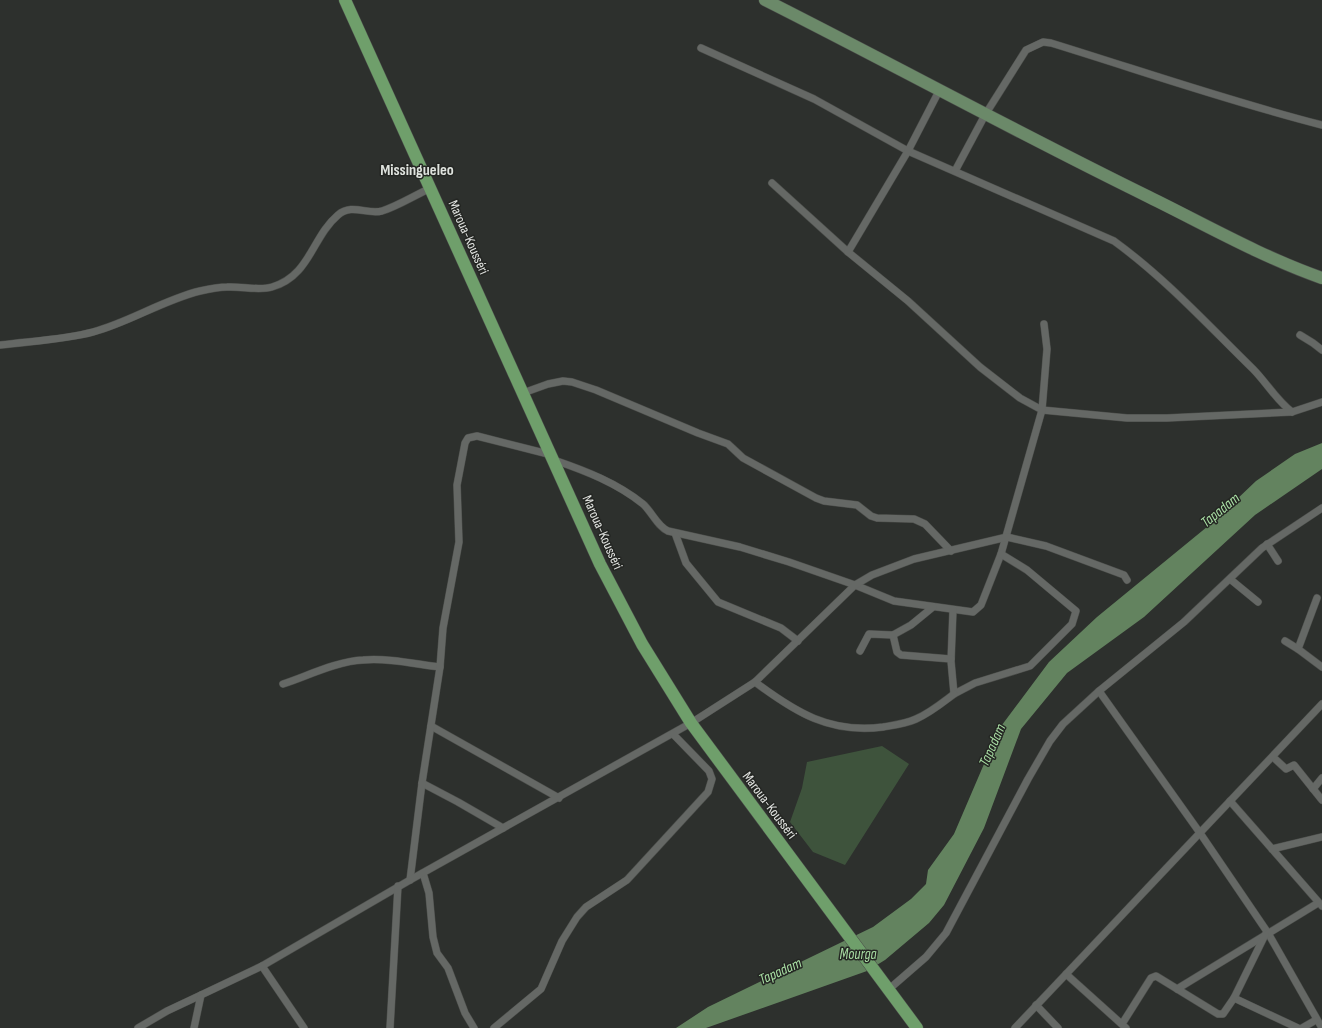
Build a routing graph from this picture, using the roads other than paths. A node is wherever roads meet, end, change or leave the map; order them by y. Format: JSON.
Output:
{"nodes":[{"id":1,"x":345,"y":0,"type":"edge"},
{"id":2,"x":765,"y":0,"type":"edge"},
{"id":3,"x":701,"y":48,"type":"dead end"},
{"id":4,"x":939,"y":91,"type":"junction"},
{"id":5,"x":985,"y":115,"type":"junction"},
{"id":6,"x":1322,"y":125,"type":"edge"},
{"id":7,"x":908,"y":151,"type":"junction"},
{"id":8,"x":955,"y":172,"type":"junction"},
{"id":9,"x":772,"y":183,"type":"dead end"},
{"id":10,"x":431,"y":188,"type":"junction"},
{"id":11,"x":848,"y":252,"type":"junction"},
{"id":12,"x":1322,"y":278,"type":"edge"},
{"id":13,"x":1044,"y":324,"type":"dead end"},
{"id":14,"x":1300,"y":335,"type":"dead end"},
{"id":15,"x":0,"y":345,"type":"edge"},
{"id":16,"x":1322,"y":350,"type":"edge"},
{"id":17,"x":523,"y":393,"type":"junction"},
{"id":18,"x":1322,"y":402,"type":"edge"},
{"id":19,"x":1042,"y":410,"type":"junction"},
{"id":20,"x":1292,"y":412,"type":"junction"},
{"id":21,"x":553,"y":457,"type":"junction"},
{"id":22,"x":1322,"y":508,"type":"edge"},
{"id":23,"x":675,"y":532,"type":"junction"},
{"id":24,"x":1007,"y":537,"type":"junction"},
{"id":25,"x":1268,"y":544,"type":"junction"},
{"id":26,"x":951,"y":551,"type":"junction"},
{"id":27,"x":1002,"y":554,"type":"junction"},
{"id":28,"x":1278,"y":561,"type":"dead end"},
{"id":29,"x":1230,"y":579,"type":"junction"},
{"id":30,"x":1128,"y":580,"type":"dead end"},
{"id":31,"x":855,"y":585,"type":"junction"},
{"id":32,"x":1317,"y":598,"type":"dead end"},
{"id":33,"x":1258,"y":602,"type":"dead end"},
{"id":34,"x":933,"y":607,"type":"junction"},
{"id":35,"x":953,"y":610,"type":"junction"},
{"id":36,"x":893,"y":634,"type":"junction"},
{"id":37,"x":798,"y":640,"type":"junction"},
{"id":38,"x":1285,"y":641,"type":"dead end"},
{"id":39,"x":1298,"y":649,"type":"junction"},
{"id":40,"x":860,"y":651,"type":"dead end"},
{"id":41,"x":951,"y":659,"type":"junction"},
{"id":42,"x":1322,"y":666,"type":"edge"},
{"id":43,"x":440,"y":667,"type":"junction"},
{"id":44,"x":755,"y":682,"type":"junction"},
{"id":45,"x":283,"y":684,"type":"dead end"},
{"id":46,"x":1099,"y":691,"type":"junction"},
{"id":47,"x":954,"y":694,"type":"junction"},
{"id":48,"x":1322,"y":704,"type":"edge"},
{"id":49,"x":691,"y":723,"type":"junction"},
{"id":50,"x":431,"y":726,"type":"junction"},
{"id":51,"x":673,"y":734,"type":"junction"},
{"id":52,"x":1273,"y":757,"type":"junction"},
{"id":53,"x":1322,"y":778,"type":"edge"},
{"id":54,"x":422,"y":784,"type":"junction"},
{"id":55,"x":1313,"y":789,"type":"junction"},
{"id":56,"x":559,"y":798,"type":"junction"},
{"id":57,"x":1322,"y":800,"type":"edge"},
{"id":58,"x":1230,"y":801,"type":"junction"},
{"id":59,"x":504,"y":828,"type":"junction"},
{"id":60,"x":1200,"y":833,"type":"junction"},
{"id":61,"x":1322,"y":837,"type":"edge"},
{"id":62,"x":1272,"y":849,"type":"junction"},
{"id":63,"x":423,"y":873,"type":"junction"},
{"id":64,"x":410,"y":880,"type":"junction"},
{"id":65,"x":398,"y":886,"type":"junction"},
{"id":66,"x":1320,"y":904,"type":"edge"},
{"id":67,"x":1266,"y":934,"type":"junction"},
{"id":68,"x":262,"y":966,"type":"junction"},
{"id":69,"x":1066,"y":974,"type":"junction"},
{"id":70,"x":1177,"y":989,"type":"junction"},
{"id":71,"x":888,"y":990,"type":"junction"},
{"id":72,"x":201,"y":995,"type":"junction"},
{"id":73,"x":1234,"y":998,"type":"junction"},
{"id":74,"x":1036,"y":1005,"type":"junction"},
{"id":75,"x":1316,"y":1020,"type":"junction"},
{"id":76,"x":1124,"y":1026,"type":"edge"},
{"id":77,"x":138,"y":1028,"type":"edge"},
{"id":78,"x":194,"y":1028,"type":"edge"},
{"id":79,"x":304,"y":1028,"type":"edge"},
{"id":80,"x":390,"y":1028,"type":"edge"},
{"id":81,"x":474,"y":1028,"type":"edge"},
{"id":82,"x":494,"y":1028,"type":"edge"},
{"id":83,"x":917,"y":1028,"type":"edge"},
{"id":84,"x":1015,"y":1028,"type":"edge"},
{"id":85,"x":1058,"y":1028,"type":"edge"},
{"id":86,"x":1298,"y":1028,"type":"edge"},
{"id":87,"x":1302,"y":1028,"type":"edge"},
{"id":88,"x":1322,"y":1028,"type":"edge"}],
"edges":[{"from":1,"to":10,"type":"highway","name":"Maroua-Kousséri"},
{"from":2,"to":4,"type":"main road"},
{"from":3,"to":7,"type":"street"},
{"from":4,"to":5,"type":"main road"},
{"from":4,"to":7,"type":"street"},
{"from":5,"to":6,"type":"street"},
{"from":5,"to":8,"type":"street"},
{"from":5,"to":12,"type":"main road"},
{"from":7,"to":8,"type":"street"},
{"from":7,"to":11,"type":"street"},
{"from":8,"to":20,"type":"street"},
{"from":9,"to":11,"type":"street"},
{"from":10,"to":15,"type":"street"},
{"from":10,"to":17,"type":"highway","name":"Maroua-Kousséri"},
{"from":11,"to":19,"type":"street"},
{"from":13,"to":19,"type":"street"},
{"from":14,"to":16,"type":"street"},
{"from":17,"to":21,"type":"highway","name":"Maroua-Kousséri"},
{"from":17,"to":26,"type":"street"},
{"from":18,"to":20,"type":"street"},
{"from":19,"to":20,"type":"street"},
{"from":19,"to":24,"type":"street"},
{"from":21,"to":23,"type":"street"},
{"from":21,"to":43,"type":"street"},
{"from":21,"to":49,"type":"highway","name":"Maroua-Kousséri"},
{"from":22,"to":25,"type":"street"},
{"from":23,"to":31,"type":"street"},
{"from":23,"to":37,"type":"street"},
{"from":24,"to":26,"type":"street"},
{"from":24,"to":27,"type":"street"},
{"from":24,"to":30,"type":"street"},
{"from":25,"to":28,"type":"street"},
{"from":25,"to":29,"type":"street"},
{"from":26,"to":31,"type":"street"},
{"from":27,"to":35,"type":"street"},
{"from":27,"to":47,"type":"street"},
{"from":29,"to":33,"type":"street"},
{"from":29,"to":46,"type":"street"},
{"from":31,"to":34,"type":"street"},
{"from":31,"to":37,"type":"street"},
{"from":32,"to":39,"type":"street"},
{"from":34,"to":35,"type":"street"},
{"from":34,"to":36,"type":"street"},
{"from":35,"to":41,"type":"street"},
{"from":36,"to":40,"type":"street"},
{"from":36,"to":41,"type":"street"},
{"from":37,"to":44,"type":"street"},
{"from":38,"to":39,"type":"street"},
{"from":39,"to":42,"type":"street"},
{"from":41,"to":47,"type":"street"},
{"from":43,"to":45,"type":"street"},
{"from":43,"to":50,"type":"street"},
{"from":44,"to":47,"type":"street"},
{"from":44,"to":49,"type":"street"},
{"from":46,"to":60,"type":"street"},
{"from":46,"to":71,"type":"street"},
{"from":48,"to":52,"type":"street"},
{"from":49,"to":51,"type":"street"},
{"from":49,"to":71,"type":"highway","name":"Maroua-Kousséri"},
{"from":50,"to":54,"type":"street"},
{"from":50,"to":56,"type":"street"},
{"from":51,"to":56,"type":"street"},
{"from":51,"to":82,"type":"street"},
{"from":52,"to":55,"type":"street"},
{"from":52,"to":58,"type":"street"},
{"from":53,"to":55,"type":"street"},
{"from":54,"to":59,"type":"street"},
{"from":54,"to":64,"type":"street"},
{"from":55,"to":57,"type":"street"},
{"from":56,"to":59,"type":"street"},
{"from":58,"to":60,"type":"street"},
{"from":58,"to":62,"type":"street"},
{"from":59,"to":63,"type":"street"},
{"from":60,"to":67,"type":"street"},
{"from":60,"to":69,"type":"street"},
{"from":61,"to":62,"type":"street"},
{"from":62,"to":66,"type":"street"},
{"from":63,"to":64,"type":"street"},
{"from":63,"to":81,"type":"street"},
{"from":64,"to":65,"type":"street"},
{"from":65,"to":68,"type":"street"},
{"from":65,"to":80,"type":"street"},
{"from":66,"to":67,"type":"street"},
{"from":67,"to":70,"type":"street"},
{"from":67,"to":73,"type":"street"},
{"from":67,"to":75,"type":"street"},
{"from":68,"to":72,"type":"street"},
{"from":68,"to":79,"type":"street"},
{"from":69,"to":74,"type":"street"},
{"from":69,"to":76,"type":"street"},
{"from":70,"to":73,"type":"street"},
{"from":70,"to":76,"type":"street"},
{"from":71,"to":83,"type":"highway","name":"Maroua-Kousséri"},
{"from":72,"to":77,"type":"street"},
{"from":72,"to":78,"type":"street"},
{"from":73,"to":86,"type":"street"},
{"from":74,"to":84,"type":"street"},
{"from":74,"to":85,"type":"street"},
{"from":75,"to":87,"type":"street"},
{"from":75,"to":88,"type":"street"}]}
